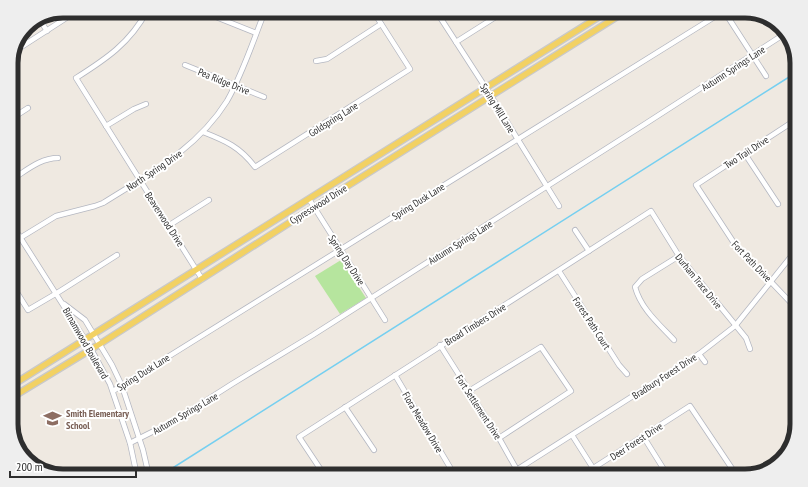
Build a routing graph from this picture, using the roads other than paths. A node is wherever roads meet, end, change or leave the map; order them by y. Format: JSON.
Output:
{"nodes":[{"id":1,"x":66,"y":18,"type":"edge"},
{"id":2,"x":143,"y":18,"type":"edge"},
{"id":3,"x":219,"y":18,"type":"edge"},
{"id":4,"x":262,"y":18,"type":"edge"},
{"id":5,"x":378,"y":18,"type":"edge"},
{"id":6,"x":441,"y":18,"type":"edge"},
{"id":7,"x":494,"y":18,"type":"edge"},
{"id":8,"x":597,"y":18,"type":"edge"},
{"id":9,"x":615,"y":18,"type":"edge"},
{"id":10,"x":713,"y":18,"type":"edge"},
{"id":11,"x":728,"y":18,"type":"edge"},
{"id":12,"x":592,"y":21,"type":"junction"},
{"id":13,"x":42,"y":23,"type":"edge"},
{"id":14,"x":382,"y":24,"type":"junction"},
{"id":15,"x":597,"y":29,"type":"junction"},
{"id":16,"x":47,"y":31,"type":"junction"},
{"id":17,"x":256,"y":33,"type":"junction"},
{"id":18,"x":781,"y":36,"type":"edge"},
{"id":19,"x":456,"y":42,"type":"junction"},
{"id":20,"x":22,"y":47,"type":"edge"},
{"id":21,"x":752,"y":56,"type":"junction"},
{"id":22,"x":316,"y":61,"type":"dead end"},
{"id":23,"x":185,"y":65,"type":"dead end"},
{"id":24,"x":766,"y":76,"type":"dead end"},
{"id":25,"x":235,"y":85,"type":"junction"},
{"id":26,"x":486,"y":87,"type":"junction"},
{"id":27,"x":491,"y":96,"type":"junction"},
{"id":28,"x":264,"y":97,"type":"dead end"},
{"id":29,"x":146,"y":104,"type":"dead end"},
{"id":30,"x":28,"y":108,"type":"dead end"},
{"id":31,"x":18,"y":114,"type":"edge"},
{"id":32,"x":790,"y":124,"type":"edge"},
{"id":33,"x":106,"y":126,"type":"junction"},
{"id":34,"x":203,"y":132,"type":"junction"},
{"id":35,"x":517,"y":140,"type":"junction"},
{"id":36,"x":397,"y":143,"type":"junction"},
{"id":37,"x":403,"y":152,"type":"junction"},
{"id":38,"x":746,"y":152,"type":"junction"},
{"id":39,"x":58,"y":158,"type":"dead end"},
{"id":40,"x":18,"y":176,"type":"edge"},
{"id":41,"x":140,"y":180,"type":"junction"},
{"id":42,"x":696,"y":185,"type":"joint"},
{"id":43,"x":547,"y":187,"type":"junction"},
{"id":44,"x":309,"y":199,"type":"junction"},
{"id":45,"x":208,"y":200,"type":"dead end"},
{"id":46,"x":778,"y":204,"type":"dead end"},
{"id":47,"x":559,"y":206,"type":"dead end"},
{"id":48,"x":314,"y":207,"type":"junction"},
{"id":49,"x":651,"y":211,"type":"joint"},
{"id":50,"x":168,"y":226,"type":"junction"},
{"id":51,"x":575,"y":230,"type":"dead end"},
{"id":52,"x":18,"y":235,"type":"edge"},
{"id":53,"x":20,"y":238,"type":"junction"},
{"id":54,"x":340,"y":250,"type":"junction"},
{"id":55,"x":588,"y":251,"type":"junction"},
{"id":56,"x":117,"y":255,"type":"dead end"},
{"id":57,"x":679,"y":256,"type":"junction"},
{"id":58,"x":790,"y":258,"type":"edge"},
{"id":59,"x":197,"y":270,"type":"junction"},
{"id":60,"x":559,"y":271,"type":"junction"},
{"id":61,"x":202,"y":279,"type":"junction"},
{"id":62,"x":772,"y":281,"type":"junction"},
{"id":63,"x":57,"y":293,"type":"junction"},
{"id":64,"x":18,"y":294,"type":"edge"},
{"id":65,"x":372,"y":298,"type":"junction"},
{"id":66,"x":790,"y":302,"type":"edge"},
{"id":67,"x":63,"y":303,"type":"junction"},
{"id":68,"x":386,"y":320,"type":"dead end"},
{"id":69,"x":735,"y":326,"type":"junction"},
{"id":70,"x":95,"y":334,"type":"junction"},
{"id":71,"x":86,"y":340,"type":"junction"},
{"id":72,"x":674,"y":340,"type":"dead end"},
{"id":73,"x":100,"y":344,"type":"junction"},
{"id":74,"x":440,"y":345,"type":"junction"},
{"id":75,"x":92,"y":349,"type":"junction"},
{"id":76,"x":750,"y":349,"type":"dead end"},
{"id":77,"x":699,"y":354,"type":"junction"},
{"id":78,"x":705,"y":362,"type":"dead end"},
{"id":79,"x":627,"y":374,"type":"dead end"},
{"id":80,"x":395,"y":375,"type":"junction"},
{"id":81,"x":22,"y":379,"type":"junction"},
{"id":82,"x":18,"y":382,"type":"edge"},
{"id":83,"x":122,"y":386,"type":"junction"},
{"id":84,"x":28,"y":387,"type":"junction"},
{"id":85,"x":113,"y":391,"type":"junction"},
{"id":86,"x":469,"y":391,"type":"junction"},
{"id":87,"x":18,"y":393,"type":"edge"},
{"id":88,"x":345,"y":407,"type":"junction"},
{"id":89,"x":572,"y":435,"type":"junction"},
{"id":90,"x":643,"y":436,"type":"junction"},
{"id":91,"x":499,"y":438,"type":"junction"},
{"id":92,"x":139,"y":439,"type":"junction"},
{"id":93,"x":130,"y":443,"type":"junction"},
{"id":94,"x":374,"y":450,"type":"dead end"},
{"id":95,"x":593,"y":468,"type":"joint"},
{"id":96,"x":135,"y":469,"type":"edge"},
{"id":97,"x":147,"y":469,"type":"edge"},
{"id":98,"x":321,"y":469,"type":"edge"},
{"id":99,"x":451,"y":469,"type":"edge"},
{"id":100,"x":516,"y":469,"type":"edge"},
{"id":101,"x":519,"y":469,"type":"edge"},
{"id":102,"x":664,"y":469,"type":"edge"},
{"id":103,"x":732,"y":469,"type":"edge"}],
"edges":[{"from":1,"to":16,"type":"street"},
{"from":2,"to":33,"type":"street","name":"Beaverwood Drive"},
{"from":3,"to":17,"type":"street"},
{"from":4,"to":17,"type":"street","name":"North Spring Drive"},
{"from":5,"to":14,"type":"street"},
{"from":6,"to":19,"type":"street","name":"Spring Mill Lane"},
{"from":7,"to":19,"type":"street"},
{"from":8,"to":12,"type":"main road","name":"Cypresswood Drive"},
{"from":9,"to":15,"type":"main road","name":"Cypresswood Drive"},
{"from":10,"to":35,"type":"street","name":"Spring Dusk Lane"},
{"from":11,"to":21,"type":"street"},
{"from":12,"to":15,"type":"main road"},
{"from":12,"to":26,"type":"main road","name":"Cypresswood Drive"},
{"from":13,"to":16,"type":"street"},
{"from":14,"to":22,"type":"street"},
{"from":14,"to":34,"type":"street","name":"Goldspring Lane"},
{"from":15,"to":27,"type":"main road","name":"Cypresswood Drive"},
{"from":16,"to":20,"type":"street"},
{"from":17,"to":25,"type":"street","name":"North Spring Drive"},
{"from":18,"to":21,"type":"street","name":"Autumn Springs Lane"},
{"from":19,"to":26,"type":"street","name":"Spring Mill Lane"},
{"from":21,"to":24,"type":"street"},
{"from":21,"to":43,"type":"street","name":"Autumn Springs Lane"},
{"from":23,"to":25,"type":"street","name":"Pea Ridge Drive"},
{"from":25,"to":28,"type":"street","name":"Pea Ridge Drive"},
{"from":25,"to":34,"type":"street","name":"North Spring Drive"},
{"from":26,"to":27,"type":"street","name":"Spring Mill Lane"},
{"from":26,"to":36,"type":"main road","name":"Cypresswood Drive"},
{"from":27,"to":35,"type":"street","name":"Spring Mill Lane"},
{"from":27,"to":37,"type":"main road","name":"Cypresswood Drive"},
{"from":29,"to":33,"type":"street"},
{"from":30,"to":31,"type":"street"},
{"from":32,"to":38,"type":"street","name":"Two Trail Drive"},
{"from":33,"to":41,"type":"street","name":"Beaverwood Drive"},
{"from":34,"to":41,"type":"street","name":"North Spring Drive"},
{"from":35,"to":43,"type":"street","name":"Spring Mill Lane"},
{"from":35,"to":54,"type":"street","name":"Spring Dusk Lane"},
{"from":36,"to":37,"type":"main road"},
{"from":36,"to":44,"type":"main road","name":"Cypresswood Drive"},
{"from":37,"to":48,"type":"main road","name":"Cypresswood Drive"},
{"from":38,"to":42,"type":"street","name":"Two Trail Drive"},
{"from":38,"to":46,"type":"street"},
{"from":39,"to":40,"type":"street"},
{"from":41,"to":50,"type":"street","name":"Beaverwood Drive"},
{"from":41,"to":53,"type":"street","name":"North Spring Drive"},
{"from":42,"to":62,"type":"street","name":"Fort Path Drive"},
{"from":43,"to":47,"type":"street","name":"Spring Mill Lane"},
{"from":43,"to":65,"type":"street","name":"Autumn Springs Lane"},
{"from":44,"to":48,"type":"street","name":"Spring Day Drive"},
{"from":44,"to":59,"type":"main road","name":"Cypresswood Drive"},
{"from":45,"to":50,"type":"street"},
{"from":48,"to":54,"type":"street","name":"Spring Day Drive"},
{"from":48,"to":61,"type":"main road","name":"Cypresswood Drive"},
{"from":49,"to":55,"type":"street","name":"Broad Timbers Drive"},
{"from":49,"to":57,"type":"street","name":"Durham Trace Drive"},
{"from":50,"to":59,"type":"street","name":"Beaverwood Drive"},
{"from":51,"to":55,"type":"street"},
{"from":52,"to":53,"type":"street","name":"Birnamwood Boulevard"},
{"from":53,"to":63,"type":"street","name":"Birnamwood Boulevard"},
{"from":54,"to":65,"type":"street","name":"Spring Day Drive"},
{"from":54,"to":83,"type":"street","name":"Spring Dusk Lane"},
{"from":55,"to":60,"type":"street","name":"Broad Timbers Drive"},
{"from":56,"to":63,"type":"street"},
{"from":57,"to":69,"type":"street","name":"Durham Trace Drive"},
{"from":57,"to":72,"type":"street"},
{"from":58,"to":62,"type":"street","name":"Bradbury Forest Drive"},
{"from":59,"to":61,"type":"street","name":"Beaverwood Drive"},
{"from":59,"to":70,"type":"main road","name":"Cypresswood Drive"},
{"from":60,"to":74,"type":"street","name":"Broad Timbers Drive"},
{"from":60,"to":79,"type":"street","name":"Forest Path Court"},
{"from":61,"to":73,"type":"main road","name":"Cypresswood Drive"},
{"from":62,"to":66,"type":"street","name":"Fort Path Drive"},
{"from":62,"to":69,"type":"street","name":"Bradbury Forest Drive"},
{"from":63,"to":64,"type":"street"},
{"from":63,"to":67,"type":"street","name":"Birnamwood Boulevard"},
{"from":65,"to":68,"type":"street","name":"Spring Day Drive"},
{"from":65,"to":92,"type":"street","name":"Autumn Springs Lane"},
{"from":67,"to":70,"type":"street","name":"Birnamwood Boulevard"},
{"from":67,"to":71,"type":"street","name":"Birnamwood Boulevard"},
{"from":69,"to":76,"type":"street","name":"Durham Trace Drive"},
{"from":69,"to":77,"type":"street","name":"Bradbury Forest Drive"},
{"from":70,"to":71,"type":"main road","name":"Cypresswood Drive"},
{"from":70,"to":73,"type":"street","name":"Birnamwood Boulevard"},
{"from":71,"to":75,"type":"street","name":"Birnamwood Boulevard"},
{"from":71,"to":81,"type":"main road","name":"Cypresswood Drive"},
{"from":73,"to":75,"type":"main road","name":"Cypresswood Drive"},
{"from":73,"to":83,"type":"street","name":"Birnamwood Boulevard"},
{"from":74,"to":80,"type":"street","name":"Broad Timbers Drive"},
{"from":74,"to":86,"type":"street","name":"Fort Settlement Drive"},
{"from":75,"to":84,"type":"main road","name":"Cypresswood Drive"},
{"from":75,"to":85,"type":"street","name":"Birnamwood Boulevard"},
{"from":77,"to":78,"type":"street"},
{"from":77,"to":89,"type":"street","name":"Bradbury Forest Drive"},
{"from":80,"to":88,"type":"street","name":"Broad Timbers Drive"},
{"from":80,"to":99,"type":"street","name":"Flora Meadow Drive"},
{"from":81,"to":82,"type":"main road","name":"Cypresswood Drive"},
{"from":81,"to":84,"type":"main road"},
{"from":83,"to":85,"type":"street","name":"Spring Dusk Lane"},
{"from":83,"to":92,"type":"street","name":"Birnamwood Boulevard"},
{"from":84,"to":87,"type":"main road","name":"Cypresswood Drive"},
{"from":85,"to":93,"type":"street","name":"Birnamwood Boulevard"},
{"from":86,"to":91,"type":"street","name":"Fort Settlement Drive"},
{"from":86,"to":91,"type":"street"},
{"from":88,"to":94,"type":"street"},
{"from":88,"to":98,"type":"street","name":"Broad Timbers Drive"},
{"from":89,"to":95,"type":"street"},
{"from":89,"to":101,"type":"street","name":"Bradbury Forest Drive"},
{"from":90,"to":95,"type":"street","name":"Deer Forest Drive"},
{"from":90,"to":102,"type":"street"},
{"from":90,"to":103,"type":"street","name":"Deer Forest Drive"},
{"from":91,"to":100,"type":"street","name":"Fort Settlement Drive"},
{"from":92,"to":93,"type":"street","name":"Autumn Springs Lane"},
{"from":92,"to":97,"type":"street","name":"Birnamwood Boulevard"},
{"from":93,"to":96,"type":"street","name":"Birnamwood Boulevard"}]}
